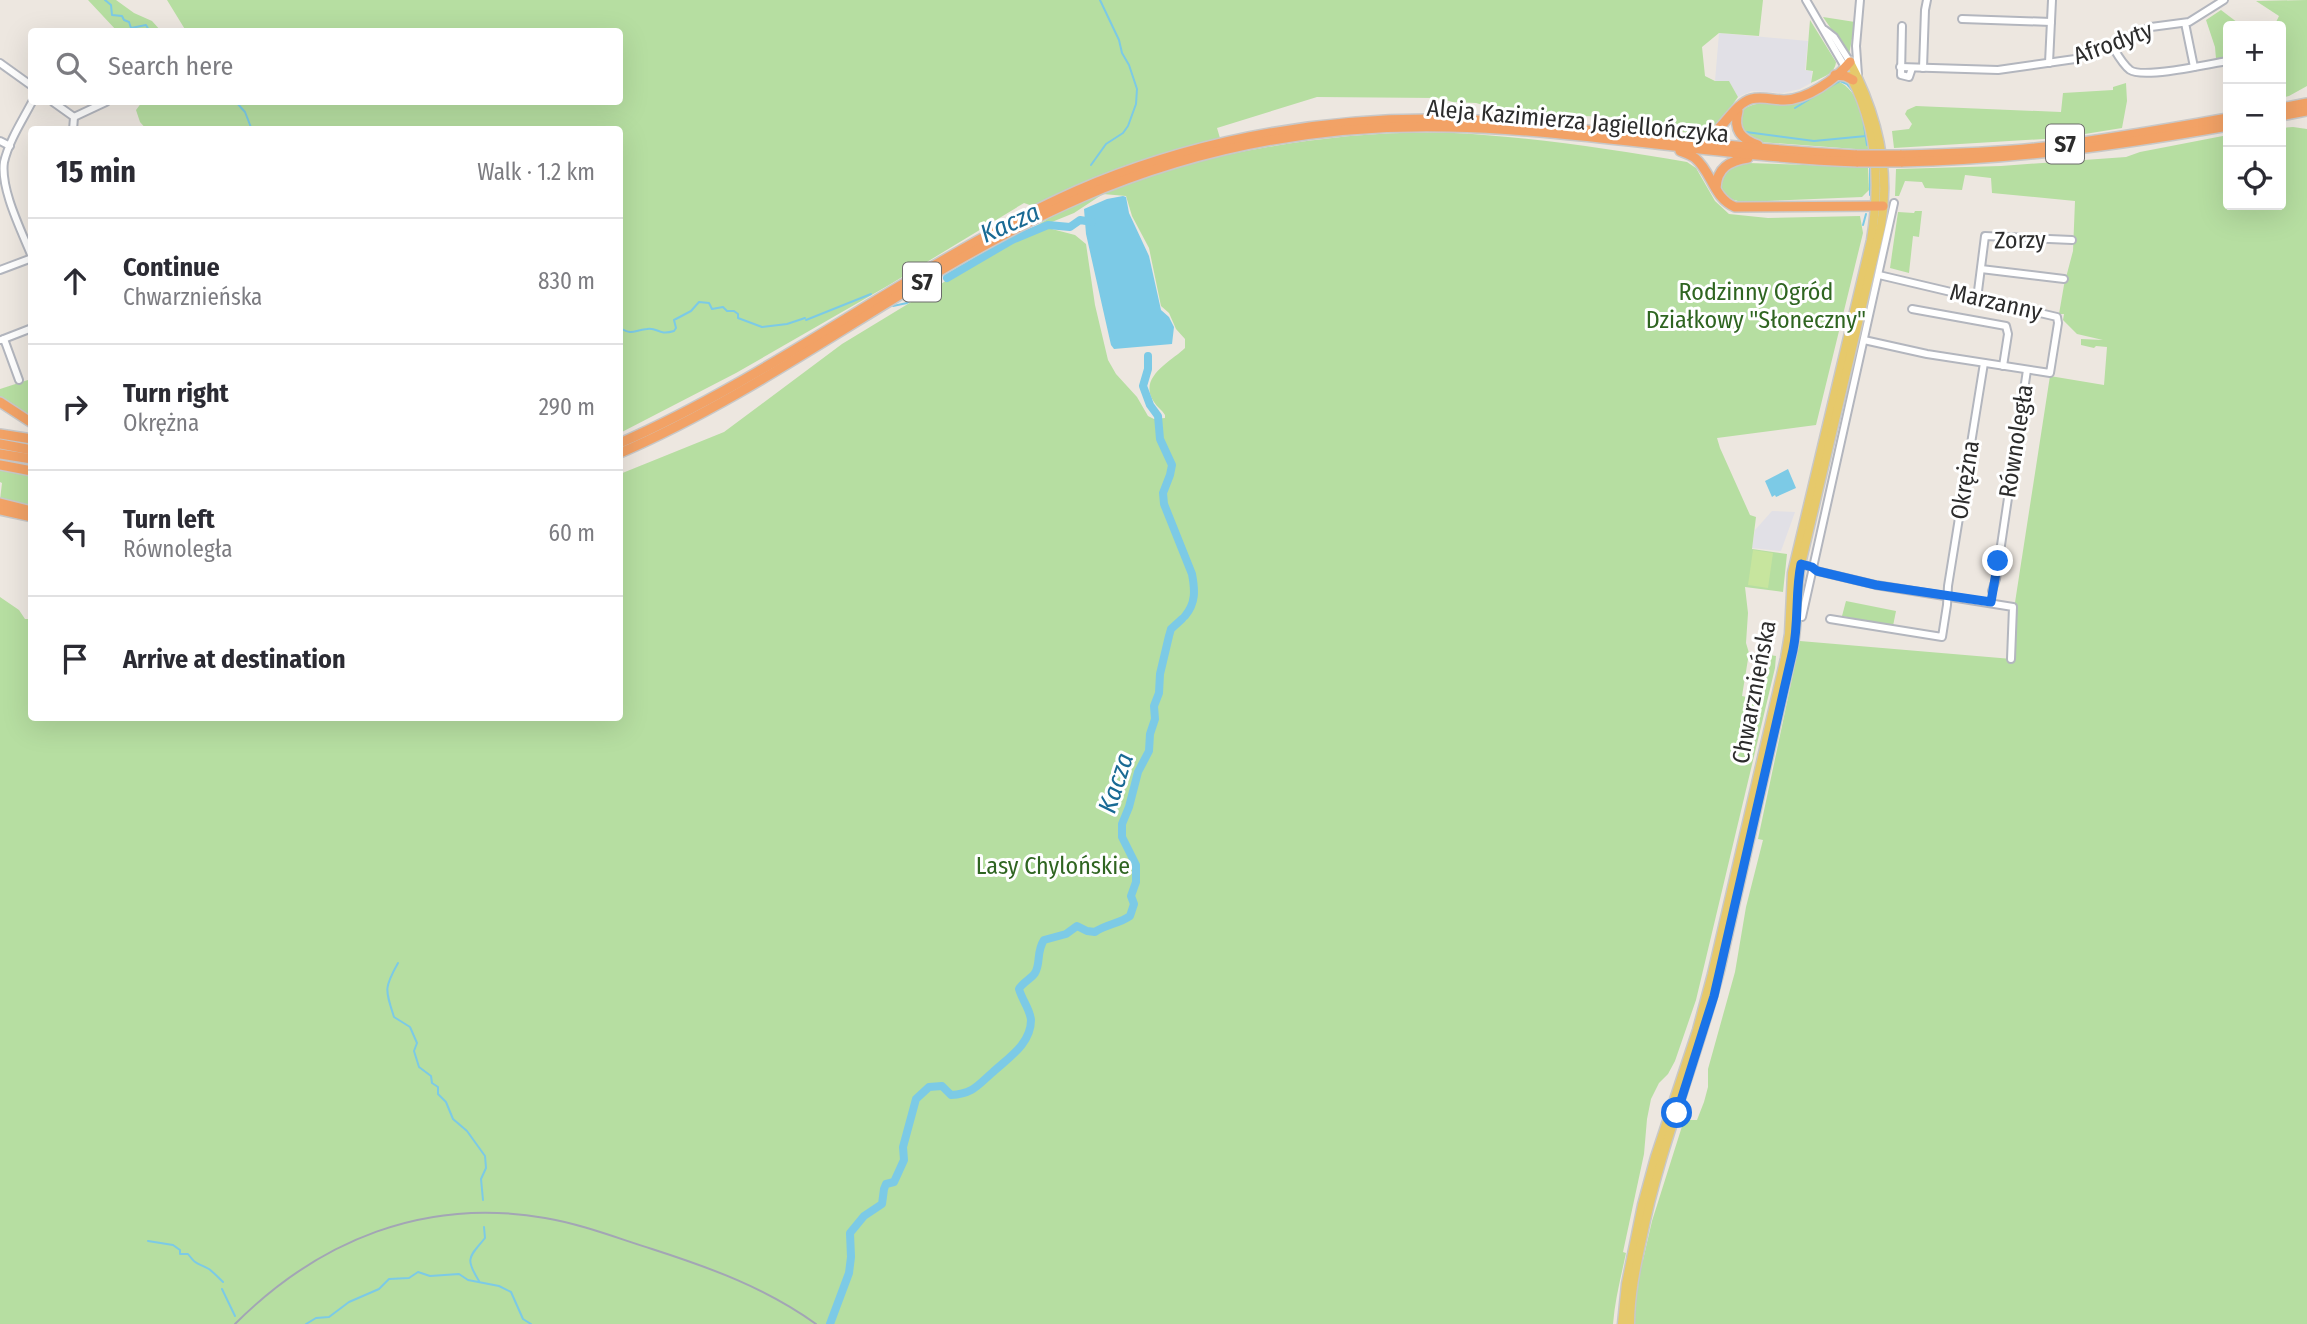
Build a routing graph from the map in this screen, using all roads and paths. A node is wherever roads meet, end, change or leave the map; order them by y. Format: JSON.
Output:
{"nodes":[{"id":1,"x":1806,"y":0,"type":"edge"},
{"id":2,"x":1862,"y":0,"type":"edge"},
{"id":3,"x":1927,"y":0,"type":"edge"},
{"id":4,"x":2052,"y":0,"type":"edge"},
{"id":5,"x":2224,"y":0,"type":"edge"},
{"id":6,"x":1962,"y":19,"type":"dead end"},
{"id":7,"x":2051,"y":22,"type":"junction"},
{"id":8,"x":2185,"y":23,"type":"junction"},
{"id":9,"x":1902,"y":26,"type":"dead end"},
{"id":10,"x":2111,"y":44,"type":"junction"},
{"id":11,"x":1856,"y":46,"type":"junction"},
{"id":12,"x":2223,"y":62,"type":"edge"},
{"id":13,"x":0,"y":63,"type":"edge"},
{"id":14,"x":2049,"y":63,"type":"junction"},
{"id":15,"x":1848,"y":64,"type":"junction"},
{"id":16,"x":2194,"y":67,"type":"junction"},
{"id":17,"x":1923,"y":68,"type":"junction"},
{"id":18,"x":1835,"y":75,"type":"junction"},
{"id":19,"x":1855,"y":78,"type":"junction"},
{"id":20,"x":28,"y":83,"type":"edge"},
{"id":21,"x":2307,"y":103,"type":"edge"},
{"id":22,"x":31,"y":105,"type":"edge"},
{"id":23,"x":57,"y":105,"type":"edge"},
{"id":24,"x":100,"y":105,"type":"edge"},
{"id":25,"x":1738,"y":109,"type":"junction"},
{"id":26,"x":2286,"y":111,"type":"edge"},
{"id":27,"x":2286,"y":111,"type":"edge"},
{"id":28,"x":2307,"y":111,"type":"edge"},
{"id":29,"x":74,"y":117,"type":"junction"},
{"id":30,"x":2223,"y":119,"type":"edge"},
{"id":31,"x":73,"y":126,"type":"edge"},
{"id":32,"x":2223,"y":127,"type":"edge"},
{"id":33,"x":0,"y":141,"type":"edge"},
{"id":34,"x":1678,"y":141,"type":"junction"},
{"id":35,"x":10,"y":146,"type":"junction"},
{"id":36,"x":1668,"y":146,"type":"junction"},
{"id":37,"x":1766,"y":153,"type":"junction"},
{"id":38,"x":1901,"y":159,"type":"junction"},
{"id":39,"x":1716,"y":190,"type":"junction"},
{"id":40,"x":8,"y":195,"type":"junction"},
{"id":41,"x":0,"y":198,"type":"edge"},
{"id":42,"x":1894,"y":203,"type":"dead end"},
{"id":43,"x":1879,"y":206,"type":"junction"},
{"id":44,"x":2072,"y":240,"type":"dead end"},
{"id":45,"x":28,"y":247,"type":"edge"},
{"id":46,"x":28,"y":259,"type":"edge"},
{"id":47,"x":1981,"y":269,"type":"junction"},
{"id":48,"x":0,"y":270,"type":"edge"},
{"id":49,"x":1879,"y":275,"type":"junction"},
{"id":50,"x":2064,"y":279,"type":"dead end"},
{"id":51,"x":1977,"y":299,"type":"junction"},
{"id":52,"x":1912,"y":309,"type":"dead end"},
{"id":53,"x":28,"y":330,"type":"edge"},
{"id":54,"x":2,"y":340,"type":"edge"},
{"id":55,"x":1864,"y":340,"type":"junction"},
{"id":56,"x":1984,"y":363,"type":"junction"},
{"id":57,"x":2003,"y":366,"type":"junction"},
{"id":58,"x":2027,"y":370,"type":"junction"},
{"id":59,"x":19,"y":380,"type":"dead end"},
{"id":60,"x":0,"y":402,"type":"edge"},
{"id":61,"x":28,"y":420,"type":"edge"},
{"id":62,"x":0,"y":434,"type":"edge"},
{"id":63,"x":28,"y":438,"type":"edge"},
{"id":64,"x":623,"y":442,"type":"edge"},
{"id":65,"x":0,"y":444,"type":"edge"},
{"id":66,"x":28,"y":449,"type":"edge"},
{"id":67,"x":623,"y":452,"type":"edge"},
{"id":68,"x":0,"y":454,"type":"edge"},
{"id":69,"x":28,"y":458,"type":"edge"},
{"id":70,"x":0,"y":465,"type":"edge"},
{"id":71,"x":28,"y":470,"type":"edge"},
{"id":72,"x":0,"y":503,"type":"edge"},
{"id":73,"x":0,"y":510,"type":"edge"},
{"id":74,"x":28,"y":510,"type":"edge"},
{"id":75,"x":28,"y":516,"type":"edge"},
{"id":76,"x":1798,"y":564,"type":"junction"},
{"id":77,"x":1812,"y":567,"type":"junction"},
{"id":78,"x":1948,"y":597,"type":"junction"},
{"id":79,"x":1991,"y":602,"type":"junction"},
{"id":80,"x":1802,"y":617,"type":"dead end"},
{"id":81,"x":1830,"y":619,"type":"dead end"},
{"id":82,"x":2011,"y":659,"type":"dead end"},
{"id":83,"x":1673,"y":1112,"type":"junction"},
{"id":84,"x":1622,"y":1324,"type":"edge"},
{"id":85,"x":1630,"y":1324,"type":"edge"}],
"edges":[{"from":1,"to":15,"type":"street","name":"Chwarznieńska"},
{"from":2,"to":11,"type":"street","name":"Chwarznieńska"},
{"from":3,"to":17,"type":"street"},
{"from":4,"to":7,"type":"street"},
{"from":5,"to":8,"type":"street","name":"Afrodyty"},
{"from":6,"to":7,"type":"street"},
{"from":7,"to":14,"type":"street"},
{"from":8,"to":10,"type":"street","name":"Afrodyty"},
{"from":8,"to":16,"type":"street"},
{"from":9,"to":17,"type":"street","name":"Afrodyty"},
{"from":10,"to":14,"type":"street","name":"Afrodyty"},
{"from":10,"to":16,"type":"street"},
{"from":11,"to":15,"type":"street","name":"Chwarznieńska"},
{"from":11,"to":19,"type":"street","name":"Chwarznieńska"},
{"from":12,"to":16,"type":"street"},
{"from":13,"to":20,"type":"street"},
{"from":14,"to":17,"type":"street","name":"Afrodyty"},
{"from":15,"to":18,"type":"highway"},
{"from":15,"to":19,"type":"main road","name":"Chwarznieńska"},
{"from":18,"to":19,"type":"highway"},
{"from":18,"to":25,"type":"highway"},
{"from":19,"to":43,"type":"main road","name":"Chwarznieńska"},
{"from":21,"to":26,"type":"highway"},
{"from":22,"to":35,"type":"street"},
{"from":23,"to":29,"type":"street"},
{"from":24,"to":29,"type":"street"},
{"from":25,"to":34,"type":"highway"},
{"from":25,"to":37,"type":"highway"},
{"from":27,"to":28,"type":"highway"},
{"from":29,"to":31,"type":"street"},
{"from":30,"to":38,"type":"highway","name":"Aleja Kazimierza Jagiellończyka","number":"S7"},
{"from":32,"to":38,"type":"highway","name":"Aleja Kazimierza Jagiellończyka","number":"S7"},
{"from":33,"to":35,"type":"street"},
{"from":34,"to":37,"type":"highway","name":"Aleja Kazimierza Jagiellończyka","number":"S7"},
{"from":34,"to":64,"type":"highway","name":"Aleja Kazimierza Jagiellończyka","number":"S7"},
{"from":35,"to":40,"type":"street"},
{"from":36,"to":37,"type":"highway","name":"Aleja Kazimierza Jagiellończyka","number":"S7"},
{"from":36,"to":39,"type":"highway"},
{"from":36,"to":67,"type":"highway","name":"Aleja Kazimierza Jagiellończyka","number":"S7"},
{"from":37,"to":38,"type":"highway","name":"Aleja Kazimierza Jagiellończyka","number":"S7","bridge":true},
{"from":37,"to":39,"type":"highway"},
{"from":39,"to":43,"type":"highway"},
{"from":40,"to":41,"type":"street"},
{"from":40,"to":45,"type":"street"},
{"from":42,"to":49,"type":"street","name":"Chwarznieńska"},
{"from":43,"to":76,"type":"main road","name":"Chwarznieńska"},
{"from":44,"to":47,"type":"street","name":"Zorzy"},
{"from":46,"to":48,"type":"street"},
{"from":47,"to":50,"type":"street"},
{"from":47,"to":51,"type":"street","name":"Zorzy"},
{"from":49,"to":51,"type":"street","name":"Marzanny"},
{"from":49,"to":55,"type":"street","name":"Chwarznieńska"},
{"from":51,"to":58,"type":"street","name":"Marzanny"},
{"from":52,"to":57,"type":"street"},
{"from":53,"to":54,"type":"street"},
{"from":54,"to":59,"type":"street"},
{"from":55,"to":56,"type":"street"},
{"from":55,"to":77,"type":"street","name":"Chwarznieńska"},
{"from":56,"to":57,"type":"street"},
{"from":56,"to":78,"type":"street","name":"Okrężna"},
{"from":57,"to":58,"type":"street"},
{"from":58,"to":79,"type":"street","name":"Równoległa"},
{"from":60,"to":61,"type":"highway"},
{"from":62,"to":63,"type":"highway"},
{"from":65,"to":66,"type":"highway"},
{"from":68,"to":69,"type":"highway"},
{"from":70,"to":71,"type":"highway"},
{"from":72,"to":74,"type":"highway"},
{"from":73,"to":75,"type":"highway"},
{"from":76,"to":77,"type":"street"},
{"from":76,"to":83,"type":"main road","name":"Chwarznieńska"},
{"from":77,"to":78,"type":"street"},
{"from":77,"to":80,"type":"street","name":"Chwarznieńska"},
{"from":78,"to":79,"type":"street"},
{"from":78,"to":81,"type":"street","name":"Okrężna"},
{"from":79,"to":82,"type":"street"},
{"from":83,"to":84,"type":"main road","name":"Chwarznieńska"},
{"from":83,"to":85,"type":"main road","name":"Chwarznieńska"}]}
